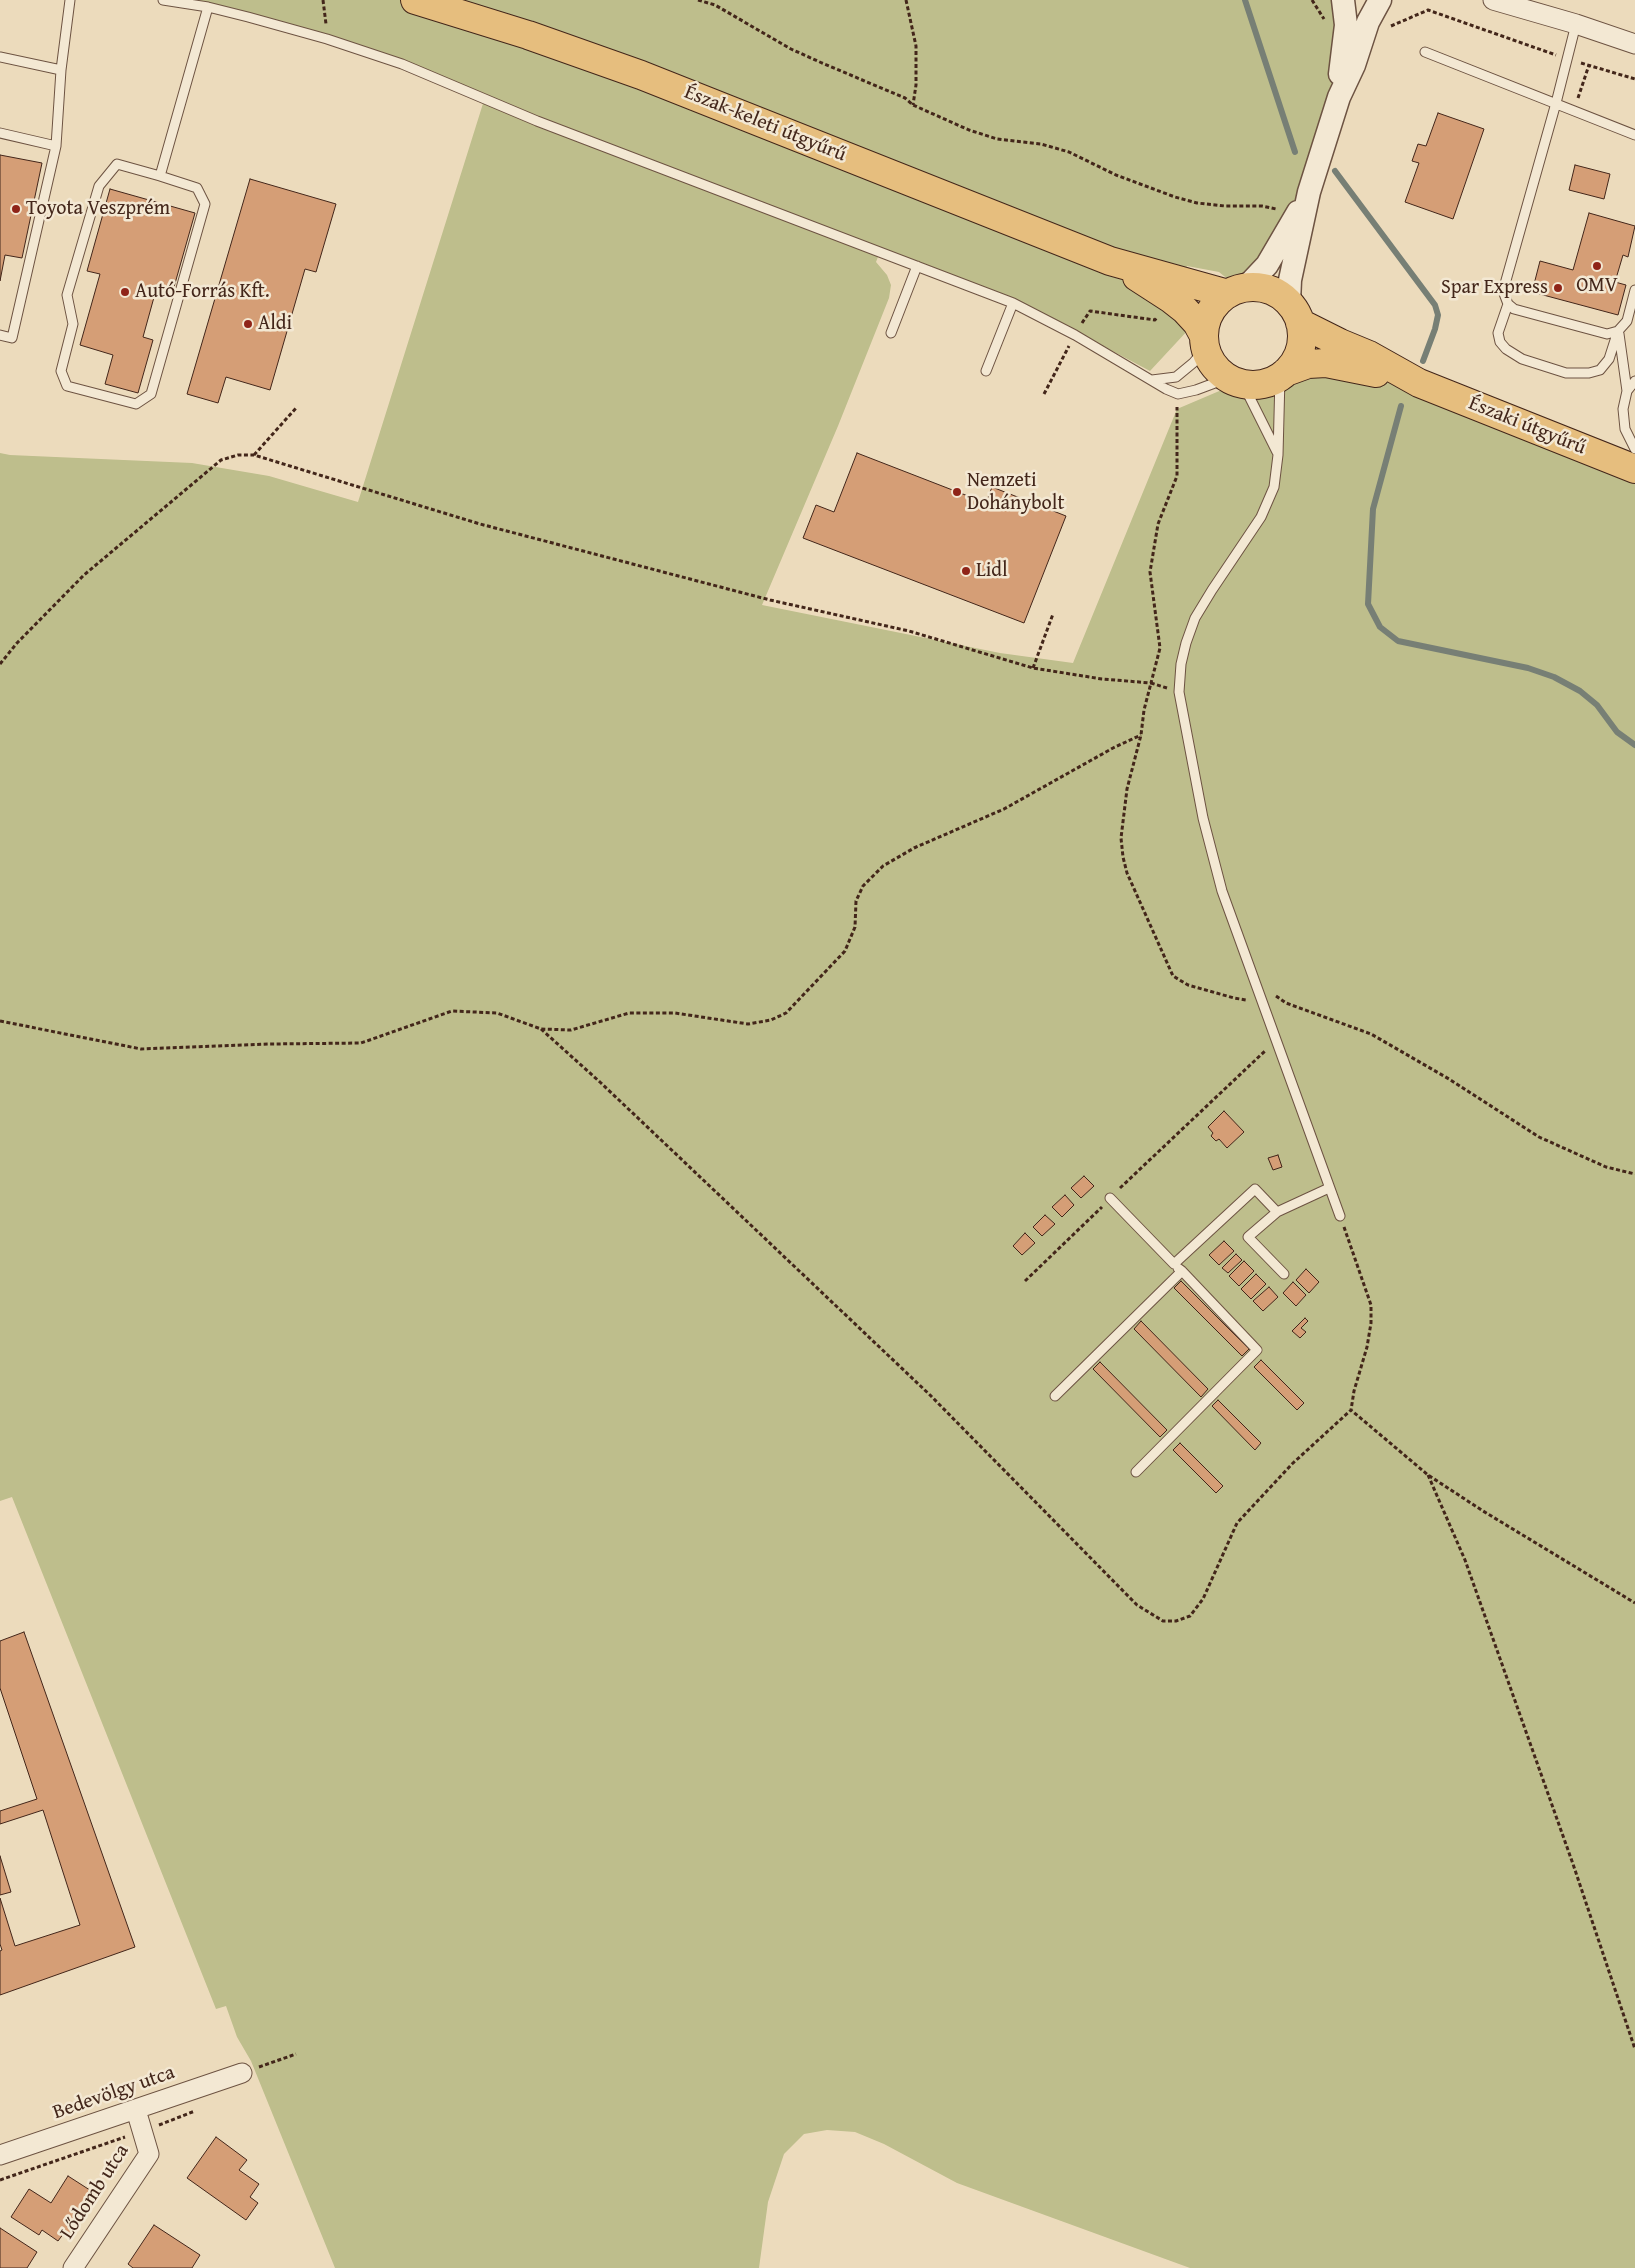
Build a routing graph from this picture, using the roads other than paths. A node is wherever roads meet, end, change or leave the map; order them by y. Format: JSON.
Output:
{"nodes":[{"id":1,"x":70,"y":0,"type":"edge"},
{"id":2,"x":162,"y":0,"type":"edge"},
{"id":3,"x":415,"y":0,"type":"edge"},
{"id":4,"x":1343,"y":0,"type":"edge"},
{"id":5,"x":1380,"y":0,"type":"edge"},
{"id":6,"x":1490,"y":0,"type":"edge"},
{"id":7,"x":208,"y":8,"type":"junction"},
{"id":8,"x":1576,"y":24,"type":"junction"},
{"id":9,"x":1635,"y":44,"type":"edge"},
{"id":10,"x":1425,"y":52,"type":"dead end"},
{"id":11,"x":0,"y":57,"type":"edge"},
{"id":12,"x":61,"y":70,"type":"junction"},
{"id":13,"x":1339,"y":97,"type":"junction"},
{"id":14,"x":1556,"y":103,"type":"junction"},
{"id":15,"x":0,"y":133,"type":"edge"},
{"id":16,"x":1635,"y":135,"type":"edge"},
{"id":17,"x":56,"y":146,"type":"junction"},
{"id":18,"x":160,"y":176,"type":"junction"},
{"id":19,"x":1310,"y":192,"type":"junction"},
{"id":20,"x":1110,"y":261,"type":"junction"},
{"id":21,"x":917,"y":266,"type":"junction"},
{"id":22,"x":1635,"y":290,"type":"edge"},
{"id":23,"x":1234,"y":292,"type":"junction"},
{"id":24,"x":1013,"y":303,"type":"junction"},
{"id":25,"x":1508,"y":304,"type":"junction"},
{"id":26,"x":1295,"y":313,"type":"junction"},
{"id":27,"x":1618,"y":332,"type":"junction"},
{"id":28,"x":890,"y":333,"type":"dead end"},
{"id":29,"x":0,"y":335,"type":"edge"},
{"id":30,"x":1205,"y":342,"type":"junction"},
{"id":31,"x":986,"y":371,"type":"dead end"},
{"id":32,"x":1283,"y":375,"type":"junction"},
{"id":33,"x":1152,"y":380,"type":"junction"},
{"id":34,"x":1235,"y":381,"type":"junction"},
{"id":35,"x":1635,"y":381,"type":"edge"},
{"id":36,"x":1419,"y":383,"type":"junction"},
{"id":37,"x":1627,"y":391,"type":"junction"},
{"id":38,"x":1635,"y":449,"type":"edge"},
{"id":39,"x":1278,"y":455,"type":"junction"},
{"id":40,"x":1635,"y":469,"type":"edge"},
{"id":41,"x":1329,"y":1188,"type":"junction"},
{"id":42,"x":1110,"y":1198,"type":"road end"},
{"id":43,"x":1277,"y":1212,"type":"junction"},
{"id":44,"x":1340,"y":1216,"type":"road end"},
{"id":45,"x":1174,"y":1264,"type":"junction"},
{"id":46,"x":1182,"y":1271,"type":"junction"},
{"id":47,"x":1284,"y":1274,"type":"dead end"},
{"id":48,"x":1055,"y":1396,"type":"dead end"},
{"id":49,"x":1136,"y":1472,"type":"dead end"},
{"id":50,"x":242,"y":2073,"type":"road end"},
{"id":51,"x":136,"y":2110,"type":"junction"},
{"id":52,"x":0,"y":2155,"type":"edge"},
{"id":53,"x":76,"y":2267,"type":"edge"}],
"edges":[{"from":1,"to":12,"type":"lane"},
{"from":2,"to":7,"type":"lane"},
{"from":3,"to":20,"type":"main road","name":"Észak-keleti útgyűrű"},
{"from":4,"to":13,"type":"street"},
{"from":5,"to":13,"type":"street"},
{"from":6,"to":8,"type":"street"},
{"from":7,"to":18,"type":"lane"},
{"from":7,"to":21,"type":"lane"},
{"from":8,"to":9,"type":"street"},
{"from":8,"to":14,"type":"lane"},
{"from":10,"to":14,"type":"lane"},
{"from":11,"to":12,"type":"lane"},
{"from":12,"to":17,"type":"lane"},
{"from":13,"to":19,"type":"street"},
{"from":14,"to":16,"type":"lane"},
{"from":14,"to":25,"type":"lane"},
{"from":15,"to":17,"type":"lane"},
{"from":17,"to":29,"type":"lane"},
{"from":18,"to":18,"type":"lane"},
{"from":19,"to":23,"type":"street"},
{"from":19,"to":26,"type":"street"},
{"from":20,"to":23,"type":"main road","name":"Észak-keleti útgyűrű"},
{"from":20,"to":30,"type":"main road","name":"Észak-keleti útgyűrű"},
{"from":21,"to":24,"type":"lane"},
{"from":21,"to":28,"type":"lane"},
{"from":22,"to":27,"type":"lane"},
{"from":23,"to":26,"type":"main road"},
{"from":23,"to":30,"type":"main road"},
{"from":24,"to":31,"type":"lane"},
{"from":24,"to":33,"type":"lane"},
{"from":25,"to":27,"type":"lane"},
{"from":25,"to":27,"type":"lane"},
{"from":26,"to":32,"type":"main road"},
{"from":26,"to":36,"type":"main road","name":"Északi útgyűrű"},
{"from":27,"to":37,"type":"lane"},
{"from":30,"to":33,"type":"lane"},
{"from":30,"to":34,"type":"main road"},
{"from":32,"to":34,"type":"main road"},
{"from":32,"to":36,"type":"main road","name":"Északi útgyűrű"},
{"from":32,"to":39,"type":"lane"},
{"from":33,"to":34,"type":"lane"},
{"from":34,"to":39,"type":"lane"},
{"from":35,"to":37,"type":"lane"},
{"from":36,"to":40,"type":"main road","name":"Északi útgyűrű"},
{"from":37,"to":38,"type":"lane"},
{"from":39,"to":41,"type":"lane"},
{"from":41,"to":43,"type":"lane"},
{"from":41,"to":44,"type":"lane"},
{"from":42,"to":45,"type":"lane"},
{"from":43,"to":45,"type":"lane"},
{"from":43,"to":47,"type":"lane"},
{"from":45,"to":46,"type":"lane"},
{"from":46,"to":48,"type":"lane"},
{"from":46,"to":49,"type":"lane"},
{"from":50,"to":51,"type":"street","name":"Bedevölgy utca"},
{"from":51,"to":52,"type":"street","name":"Bedevölgy utca"},
{"from":51,"to":53,"type":"street","name":"Lődomb utca"}]}
